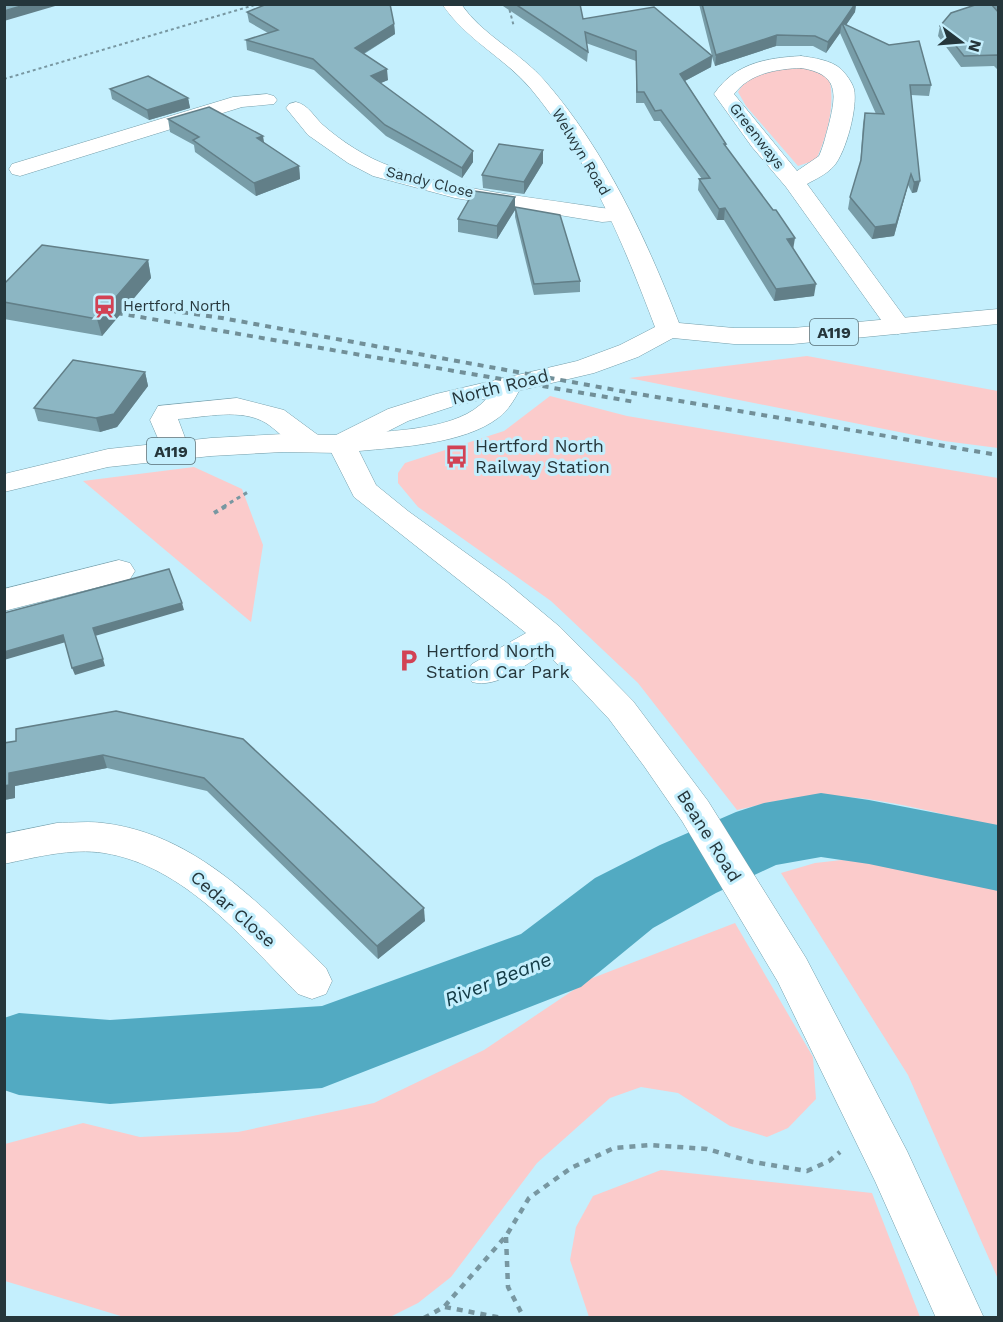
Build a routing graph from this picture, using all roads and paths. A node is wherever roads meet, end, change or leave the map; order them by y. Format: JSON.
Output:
{"nodes":[{"id":1,"x":258,"y":4,"type":"edge"},
{"id":2,"x":451,"y":4,"type":"edge"},
{"id":3,"x":4,"y":79,"type":"edge"},
{"id":4,"x":20,"y":169,"type":"dead end"},
{"id":5,"x":794,"y":182,"type":"junction"},
{"id":6,"x":619,"y":215,"type":"junction"},
{"id":7,"x":999,"y":317,"type":"edge"},
{"id":8,"x":898,"y":326,"type":"junction"},
{"id":9,"x":669,"y":330,"type":"junction"},
{"id":10,"x":312,"y":444,"type":"junction"},
{"id":11,"x":341,"y":444,"type":"junction"},
{"id":12,"x":176,"y":451,"type":"junction"},
{"id":13,"x":4,"y":483,"type":"edge"},
{"id":14,"x":248,"y":492,"type":"dead end"},
{"id":15,"x":214,"y":513,"type":"dead end"},
{"id":16,"x":119,"y":571,"type":"dead end"},
{"id":17,"x":4,"y":600,"type":"edge"},
{"id":18,"x":555,"y":641,"type":"junction"},
{"id":19,"x":491,"y":680,"type":"dead end"},
{"id":20,"x":4,"y":849,"type":"edge"},
{"id":21,"x":312,"y":981,"type":"dead end"},
{"id":22,"x":807,"y":1171,"type":"dead end"},
{"id":23,"x":506,"y":1236,"type":"junction"},
{"id":24,"x":444,"y":1307,"type":"junction"},
{"id":25,"x":424,"y":1317,"type":"edge"},
{"id":26,"x":502,"y":1317,"type":"edge"},
{"id":27,"x":524,"y":1317,"type":"edge"},
{"id":28,"x":960,"y":1317,"type":"edge"}],
"edges":[{"from":1,"to":3,"type":"path"},
{"from":2,"to":6,"type":"street","name":"Welwyn Road"},
{"from":4,"to":6,"type":"street","name":"Sandy Close"},
{"from":5,"to":5,"type":"street","name":"Greenways"},
{"from":5,"to":8,"type":"street","name":"Greenways"},
{"from":6,"to":9,"type":"street","name":"Welwyn Road"},
{"from":7,"to":8,"type":"street","number":"A119"},
{"from":8,"to":9,"type":"street","number":"A119"},
{"from":9,"to":11,"type":"street","name":"North Road"},
{"from":10,"to":11,"type":"street","number":"A119"},
{"from":10,"to":12,"type":"street","number":"A119"},
{"from":10,"to":12,"type":"street"},
{"from":11,"to":18,"type":"street","name":"Beane Road"},
{"from":12,"to":13,"type":"street","number":"A119"},
{"from":14,"to":15,"type":"path"},
{"from":16,"to":17,"type":"street"},
{"from":18,"to":19,"type":"street"},
{"from":18,"to":28,"type":"street","name":"Beane Road"},
{"from":20,"to":21,"type":"street","name":"Cedar Close"},
{"from":22,"to":23,"type":"path"},
{"from":23,"to":24,"type":"path"},
{"from":23,"to":27,"type":"path"},
{"from":24,"to":25,"type":"path"},
{"from":24,"to":26,"type":"path"}]}
